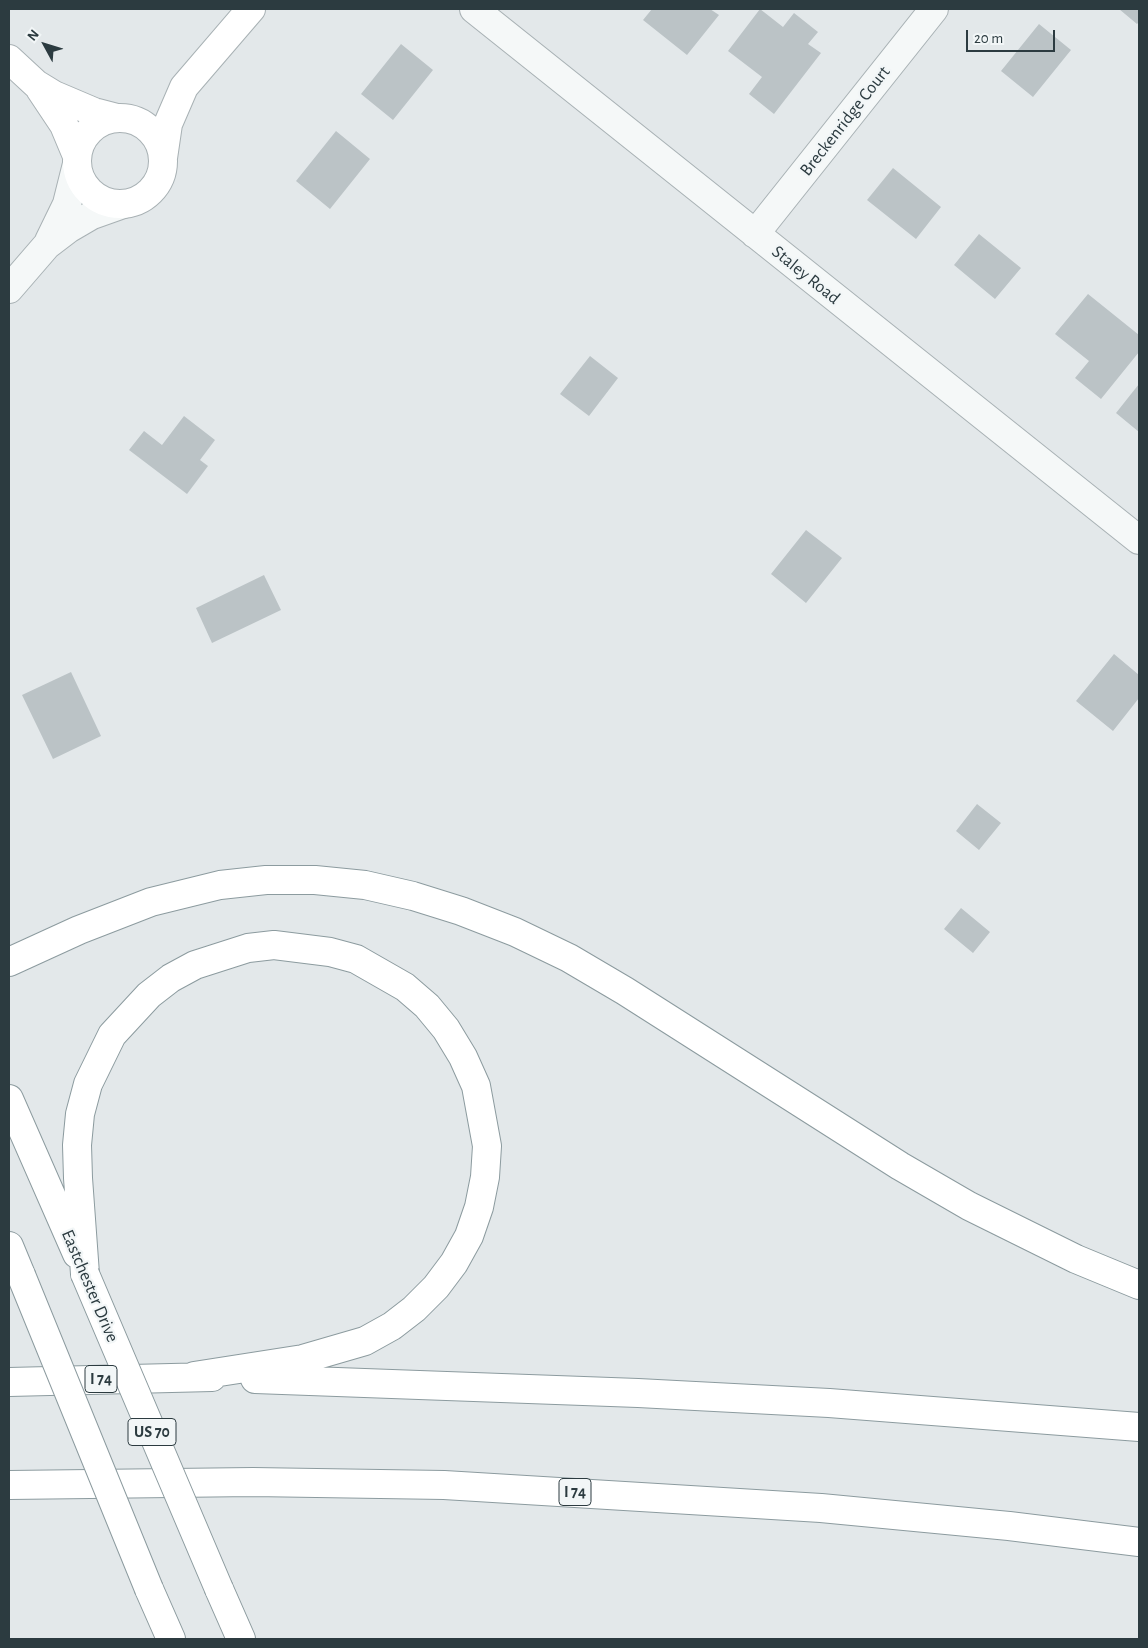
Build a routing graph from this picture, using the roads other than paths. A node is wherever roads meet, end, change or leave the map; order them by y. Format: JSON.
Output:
{"nodes":[{"id":1,"x":252,"y":9,"type":"edge"},
{"id":2,"x":474,"y":9,"type":"edge"},
{"id":3,"x":934,"y":9,"type":"edge"},
{"id":4,"x":9,"y":59,"type":"edge"},
{"id":5,"x":36,"y":84,"type":"junction"},
{"id":6,"x":184,"y":87,"type":"junction"},
{"id":7,"x":121,"y":118,"type":"junction"},
{"id":8,"x":163,"y":158,"type":"junction"},
{"id":9,"x":77,"y":160,"type":"junction"},
{"id":10,"x":123,"y":204,"type":"junction"},
{"id":11,"x":755,"y":234,"type":"junction"},
{"id":12,"x":47,"y":245,"type":"junction"},
{"id":13,"x":9,"y":289,"type":"edge"},
{"id":14,"x":1139,"y":540,"type":"edge"},
{"id":15,"x":9,"y":962,"type":"edge"},
{"id":16,"x":9,"y":1099,"type":"edge"},
{"id":17,"x":9,"y":1246,"type":"edge"},
{"id":18,"x":85,"y":1274,"type":"junction"},
{"id":19,"x":1139,"y":1285,"type":"edge"},
{"id":20,"x":194,"y":1376,"type":"junction"},
{"id":21,"x":9,"y":1382,"type":"edge"},
{"id":22,"x":1139,"y":1427,"type":"edge"},
{"id":23,"x":9,"y":1485,"type":"edge"},
{"id":24,"x":1139,"y":1542,"type":"edge"},
{"id":25,"x":149,"y":1589,"type":"junction"},
{"id":26,"x":159,"y":1639,"type":"edge"},
{"id":27,"x":171,"y":1639,"type":"edge"},
{"id":28,"x":241,"y":1639,"type":"edge"}],
"edges":[{"from":1,"to":6,"type":"main road"},
{"from":2,"to":11,"type":"street","name":"Staley Road"},
{"from":3,"to":11,"type":"street","name":"Breckenridge Court"},
{"from":4,"to":5,"type":"main road"},
{"from":5,"to":7,"type":"main road"},
{"from":5,"to":9,"type":"main road"},
{"from":6,"to":7,"type":"main road"},
{"from":6,"to":8,"type":"main road"},
{"from":7,"to":8,"type":"main road"},
{"from":7,"to":9,"type":"main road"},
{"from":8,"to":10,"type":"main road"},
{"from":9,"to":10,"type":"main road"},
{"from":9,"to":12,"type":"street"},
{"from":10,"to":12,"type":"street"},
{"from":11,"to":14,"type":"street","name":"Staley Road"},
{"from":12,"to":13,"type":"street"},
{"from":15,"to":19,"type":"main road"},
{"from":16,"to":18,"type":"main road","name":"Eastchester Drive","number":"US 70"},
{"from":17,"to":25,"type":"main road","bridge":true},
{"from":18,"to":20,"type":"main road"},
{"from":18,"to":28,"type":"main road","name":"Eastchester Drive","number":"US 70","bridge":true},
{"from":20,"to":21,"type":"main road","number":"I 74"},
{"from":20,"to":22,"type":"main road","number":"I 74"},
{"from":23,"to":24,"type":"main road","number":"I 74"},
{"from":25,"to":26,"type":"main road"},
{"from":25,"to":27,"type":"main road"}]}
